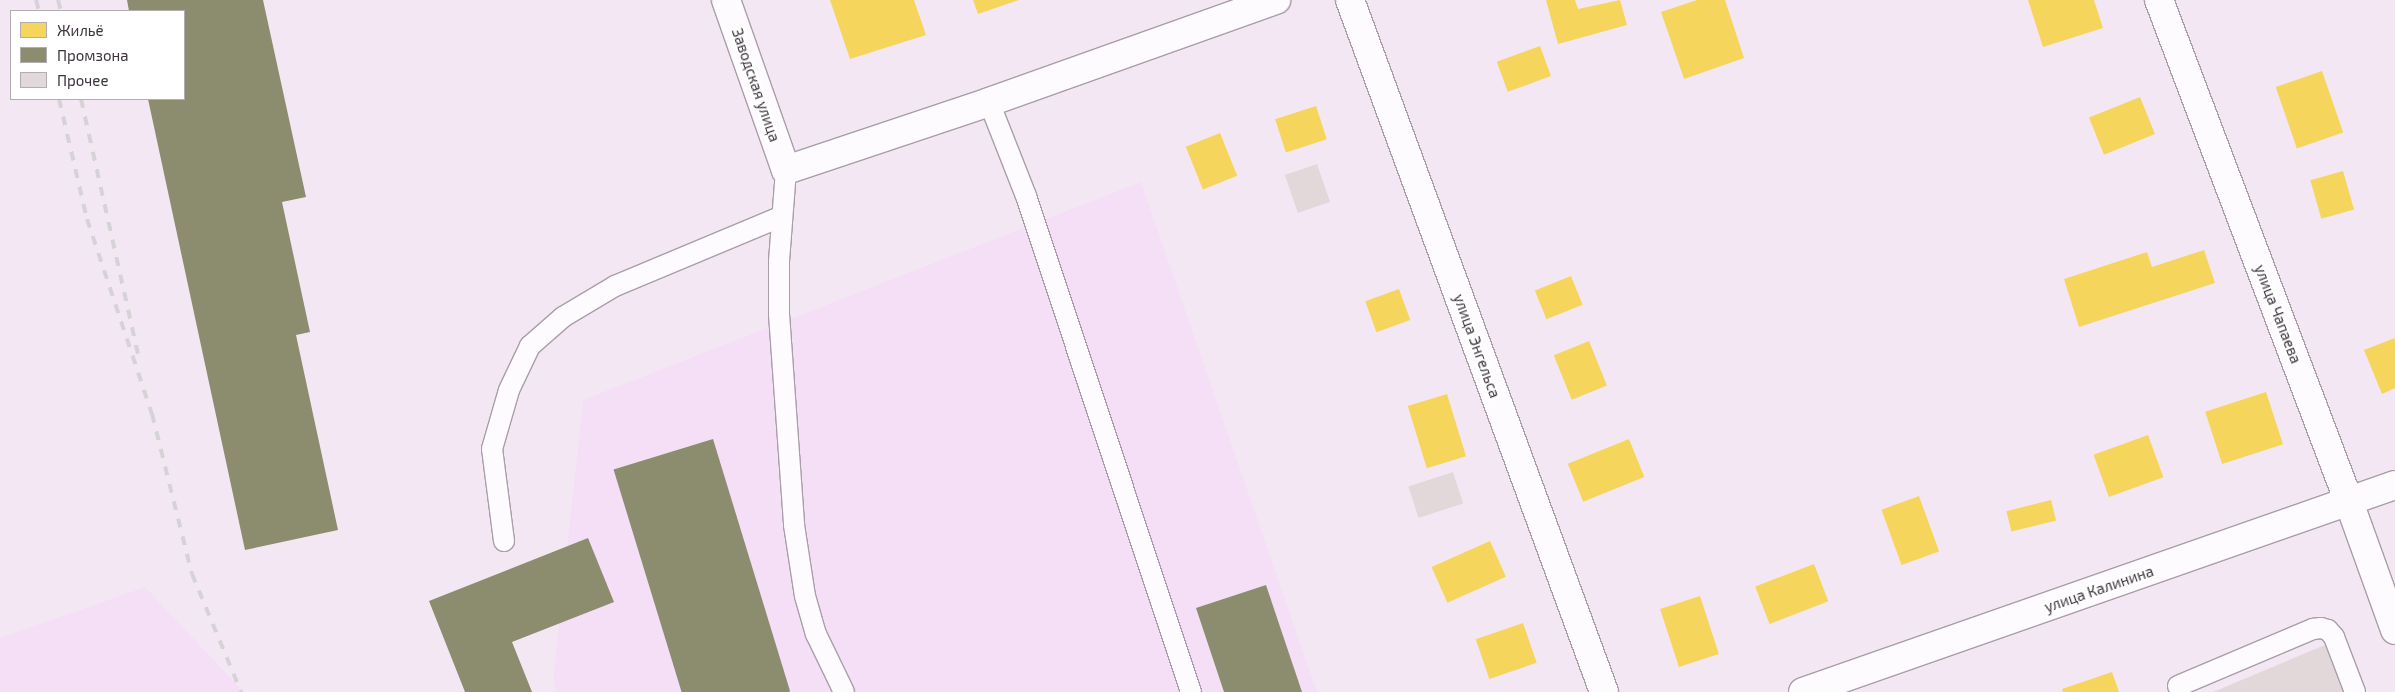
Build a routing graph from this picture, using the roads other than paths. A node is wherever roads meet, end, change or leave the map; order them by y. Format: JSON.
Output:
{"nodes":[{"id":1,"x":726,"y":0,"type":"edge"},
{"id":2,"x":1276,"y":0,"type":"edge"},
{"id":3,"x":1350,"y":0,"type":"edge"},
{"id":4,"x":2159,"y":0,"type":"edge"},
{"id":5,"x":989,"y":102,"type":"junction"},
{"id":6,"x":786,"y":170,"type":"junction"},
{"id":7,"x":782,"y":216,"type":"junction"},
{"id":8,"x":2395,"y":485,"type":"edge"},
{"id":9,"x":2349,"y":502,"type":"junction"},
{"id":10,"x":504,"y":541,"type":"dead end"},
{"id":11,"x":2395,"y":630,"type":"edge"},
{"id":12,"x":2178,"y":686,"type":"dead end"},
{"id":13,"x":844,"y":692,"type":"edge"},
{"id":14,"x":1191,"y":692,"type":"edge"},
{"id":15,"x":1604,"y":692,"type":"edge"},
{"id":16,"x":1803,"y":692,"type":"edge"},
{"id":17,"x":2355,"y":692,"type":"edge"}],
"edges":[{"from":1,"to":6,"type":"street","name":"Заводская улица"},
{"from":2,"to":5,"type":"street"},
{"from":3,"to":15,"type":"street","name":"улица Энгельса"},
{"from":4,"to":9,"type":"street","name":"улица Чапаева"},
{"from":5,"to":6,"type":"street"},
{"from":5,"to":14,"type":"lane"},
{"from":6,"to":7,"type":"lane"},
{"from":7,"to":10,"type":"lane"},
{"from":7,"to":13,"type":"lane"},
{"from":8,"to":9,"type":"street","name":"улица Калинина"},
{"from":9,"to":11,"type":"street","name":"улица Чапаева"},
{"from":9,"to":16,"type":"street","name":"улица Калинина"},
{"from":12,"to":17,"type":"lane"}]}
